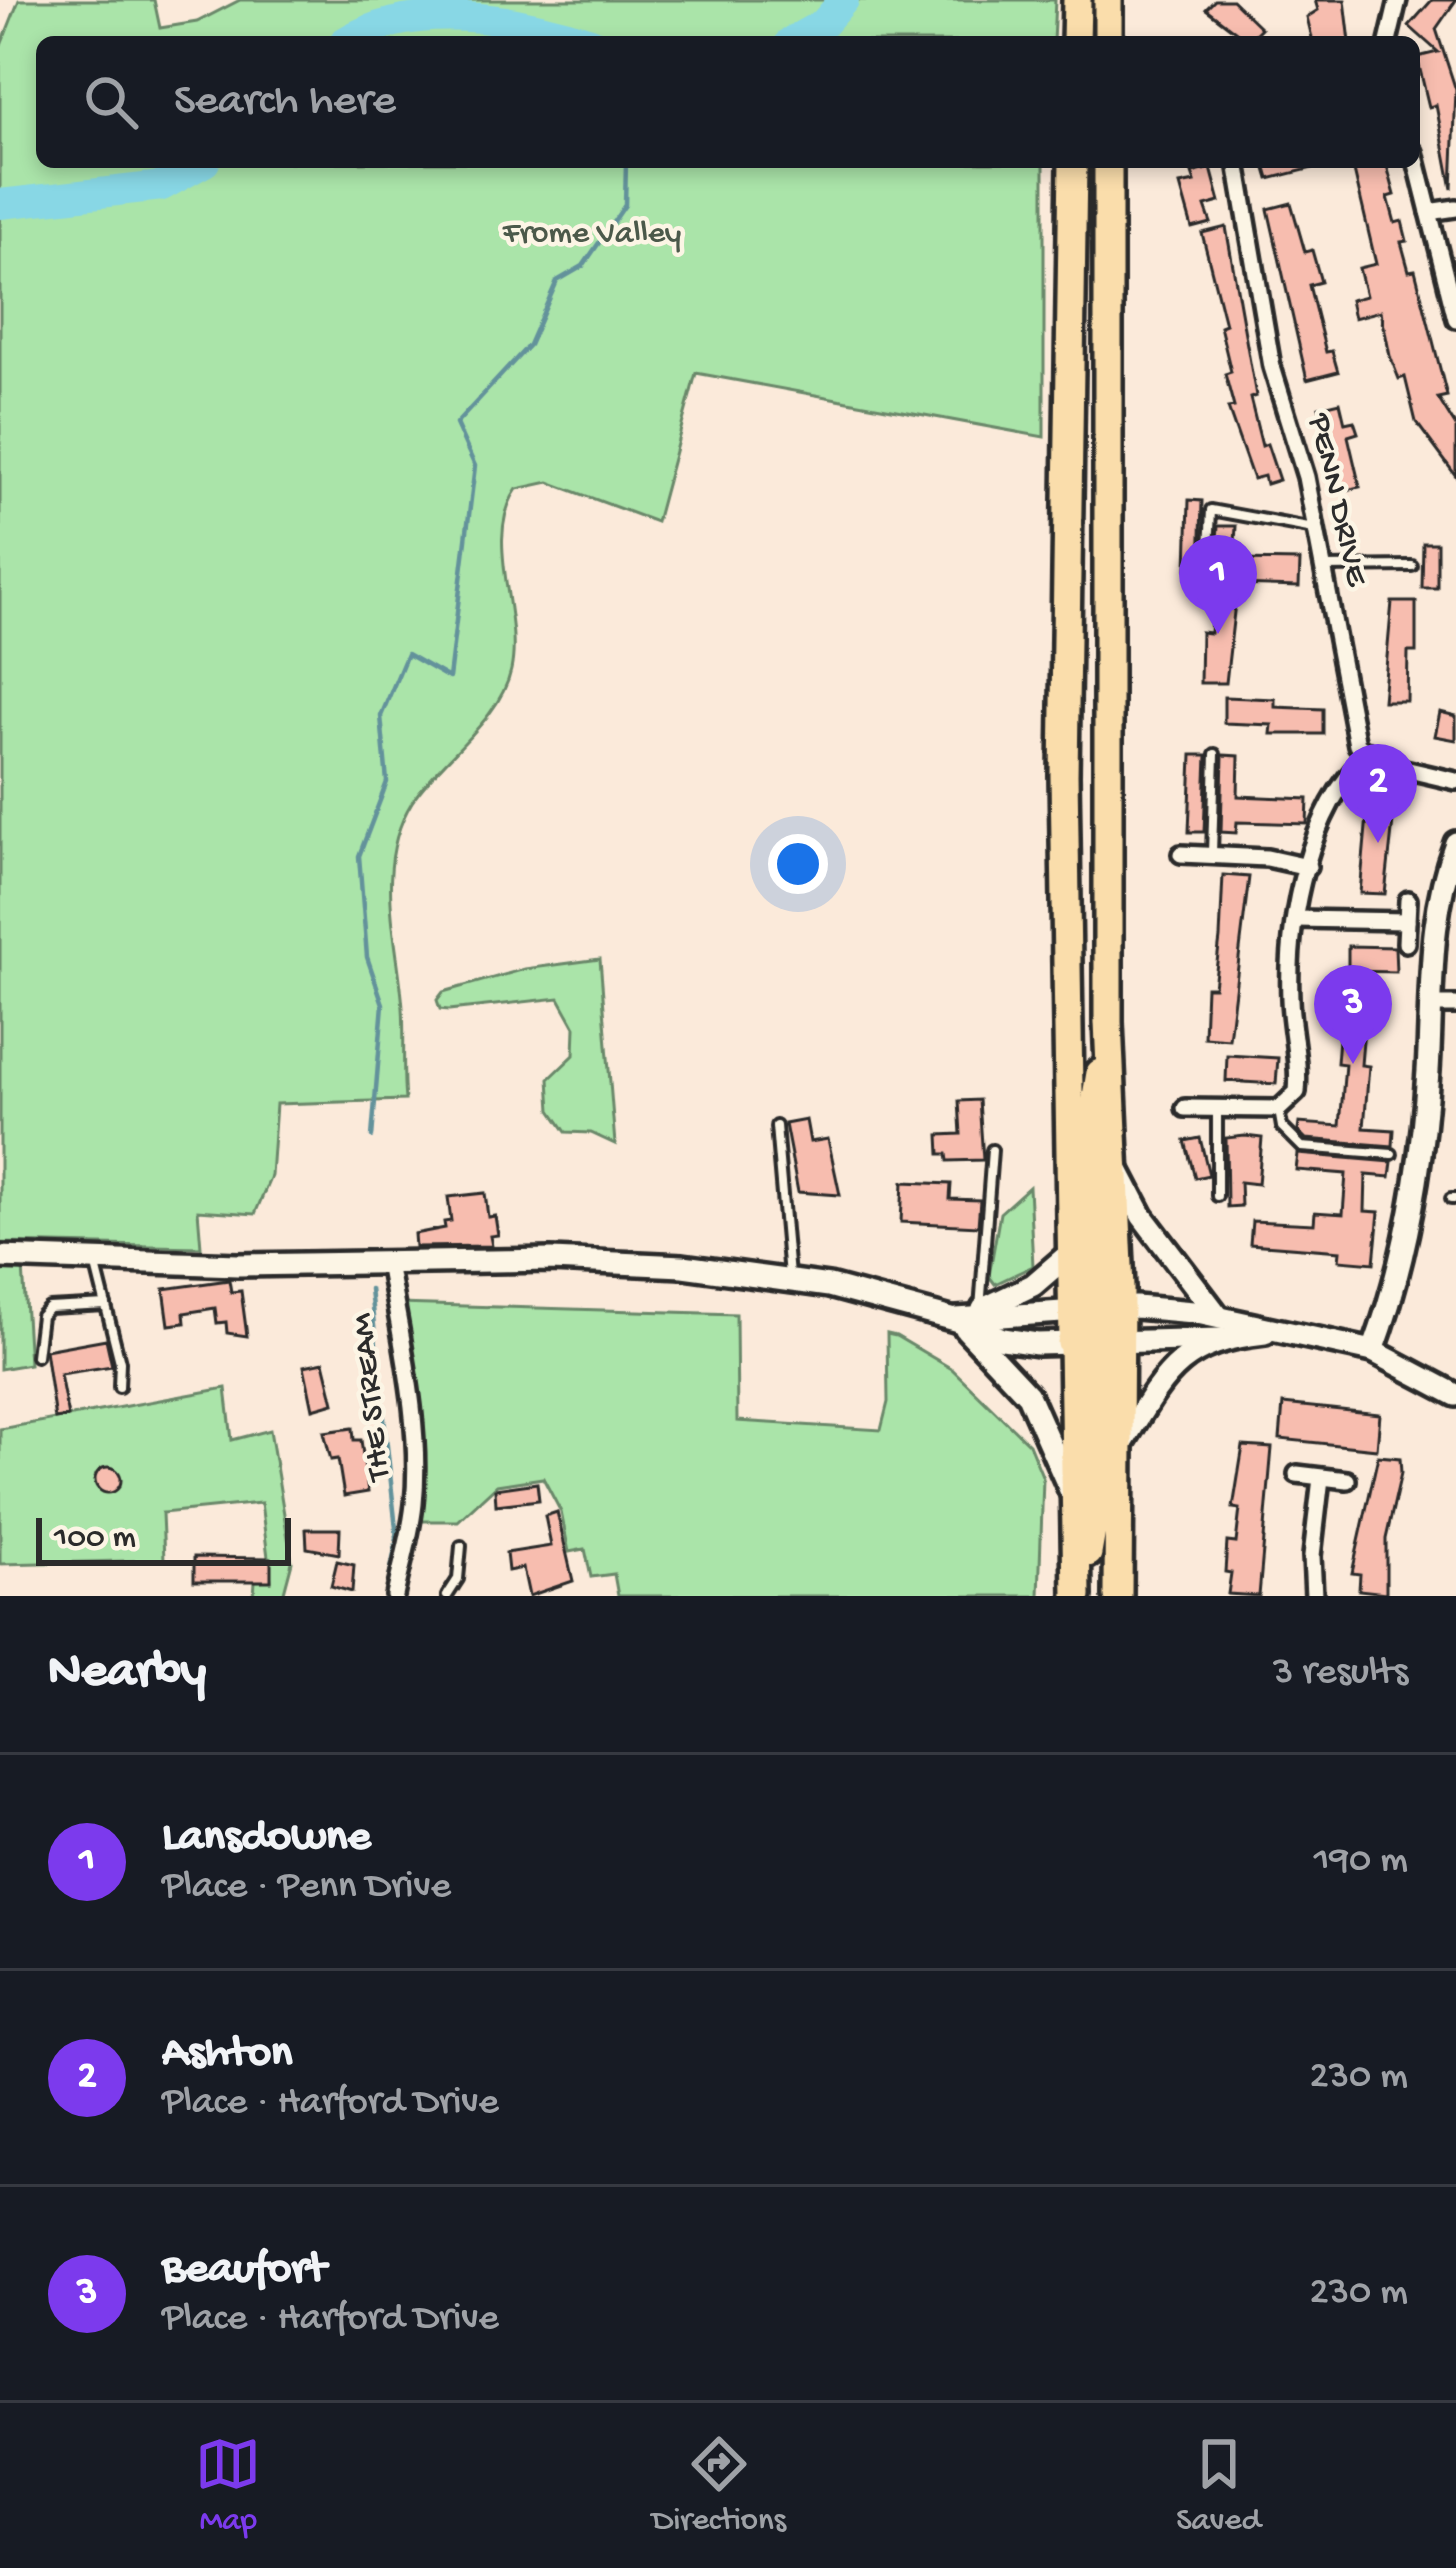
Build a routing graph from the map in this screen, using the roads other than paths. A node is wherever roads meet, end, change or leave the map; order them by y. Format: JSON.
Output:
{"nodes":[{"id":1,"x":1077,"y":0,"type":"edge"},
{"id":2,"x":1108,"y":0,"type":"edge"},
{"id":3,"x":1398,"y":0,"type":"edge"},
{"id":4,"x":1076,"y":36,"type":"edge"},
{"id":5,"x":1108,"y":36,"type":"edge"},
{"id":6,"x":1389,"y":36,"type":"edge"},
{"id":7,"x":1072,"y":168,"type":"edge"},
{"id":8,"x":1108,"y":168,"type":"edge"},
{"id":9,"x":1238,"y":168,"type":"edge"},
{"id":10,"x":1418,"y":168,"type":"edge"},
{"id":11,"x":1456,"y":208,"type":"edge"},
{"id":12,"x":1429,"y":212,"type":"junction"},
{"id":13,"x":1456,"y":319,"type":"edge"},
{"id":14,"x":1314,"y":529,"type":"junction"},
{"id":15,"x":1412,"y":566,"type":"dead end"},
{"id":16,"x":1323,"y":567,"type":"junction"},
{"id":17,"x":1208,"y":571,"type":"dead end"},
{"id":18,"x":1215,"y":754,"type":"dead end"},
{"id":19,"x":1367,"y":756,"type":"junction"},
{"id":20,"x":1456,"y":781,"type":"edge"},
{"id":21,"x":1456,"y":843,"type":"edge"},
{"id":22,"x":1181,"y":854,"type":"dead end"},
{"id":23,"x":1211,"y":855,"type":"junction"},
{"id":24,"x":1308,"y":866,"type":"junction"},
{"id":25,"x":1408,"y":900,"type":"dead end"},
{"id":26,"x":1296,"y":919,"type":"junction"},
{"id":27,"x":1407,"y":921,"type":"junction"},
{"id":28,"x":1406,"y":943,"type":"dead end"},
{"id":29,"x":1431,"y":1005,"type":"junction"},
{"id":30,"x":1456,"y":1005,"type":"edge"},
{"id":31,"x":1108,"y":1022,"type":"junction"},
{"id":32,"x":1185,"y":1108,"type":"dead end"},
{"id":33,"x":1217,"y":1108,"type":"junction"},
{"id":34,"x":1279,"y":1109,"type":"junction"},
{"id":35,"x":776,"y":1126,"type":"dead end"},
{"id":36,"x":992,"y":1150,"type":"dead end"},
{"id":37,"x":1392,"y":1154,"type":"dead end"},
{"id":38,"x":1116,"y":1168,"type":"junction"},
{"id":39,"x":1217,"y":1196,"type":"dead end"},
{"id":40,"x":1069,"y":1253,"type":"junction"},
{"id":41,"x":0,"y":1257,"type":"edge"},
{"id":42,"x":95,"y":1260,"type":"junction"},
{"id":43,"x":388,"y":1262,"type":"junction"},
{"id":44,"x":789,"y":1277,"type":"junction"},
{"id":45,"x":106,"y":1305,"type":"junction"},
{"id":46,"x":1095,"y":1309,"type":"junction"},
{"id":47,"x":980,"y":1310,"type":"junction"},
{"id":48,"x":955,"y":1320,"type":"junction"},
{"id":49,"x":1220,"y":1328,"type":"junction"},
{"id":50,"x":1096,"y":1342,"type":"junction"},
{"id":51,"x":1373,"y":1351,"type":"junction"},
{"id":52,"x":36,"y":1356,"type":"dead end"},
{"id":53,"x":119,"y":1387,"type":"dead end"},
{"id":54,"x":1456,"y":1395,"type":"edge"},
{"id":55,"x":1120,"y":1447,"type":"junction"},
{"id":56,"x":1297,"y":1474,"type":"dead end"},
{"id":57,"x":1321,"y":1478,"type":"junction"},
{"id":58,"x":1347,"y":1480,"type":"dead end"},
{"id":59,"x":1075,"y":1504,"type":"junction"},
{"id":60,"x":460,"y":1546,"type":"dead end"},
{"id":61,"x":395,"y":1596,"type":"edge"},
{"id":62,"x":447,"y":1596,"type":"edge"},
{"id":63,"x":1078,"y":1596,"type":"edge"},
{"id":64,"x":1118,"y":1596,"type":"edge"},
{"id":65,"x":1314,"y":1596,"type":"edge"}],
"edges":[{"from":1,"to":4,"type":"highway"},
{"from":2,"to":5,"type":"highway"},
{"from":3,"to":6,"type":"street"},
{"from":7,"to":40,"type":"highway"},
{"from":8,"to":31,"type":"highway"},
{"from":9,"to":14,"type":"street","name":"PENN DRIVE"},
{"from":10,"to":12,"type":"street"},
{"from":11,"to":12,"type":"street"},
{"from":12,"to":13,"type":"street"},
{"from":14,"to":16,"type":"street","name":"PENN DRIVE"},
{"from":14,"to":17,"type":"lane"},
{"from":15,"to":16,"type":"lane"},
{"from":16,"to":19,"type":"street","name":"PENN DRIVE"},
{"from":18,"to":23,"type":"lane"},
{"from":19,"to":20,"type":"street"},
{"from":19,"to":24,"type":"street"},
{"from":21,"to":29,"type":"main road"},
{"from":22,"to":23,"type":"street"},
{"from":23,"to":24,"type":"street"},
{"from":24,"to":26,"type":"street"},
{"from":25,"to":27,"type":"street"},
{"from":26,"to":27,"type":"street"},
{"from":26,"to":34,"type":"street"},
{"from":27,"to":28,"type":"street"},
{"from":29,"to":30,"type":"street"},
{"from":29,"to":51,"type":"main road"},
{"from":31,"to":38,"type":"highway"},
{"from":31,"to":46,"type":"highway"},
{"from":32,"to":33,"type":"street"},
{"from":33,"to":34,"type":"street"},
{"from":33,"to":39,"type":"lane"},
{"from":34,"to":37,"type":"lane"},
{"from":35,"to":44,"type":"lane"},
{"from":36,"to":47,"type":"lane"},
{"from":38,"to":46,"type":"highway"},
{"from":38,"to":49,"type":"main road"},
{"from":40,"to":46,"type":"highway"},
{"from":40,"to":47,"type":"main road"},
{"from":41,"to":42,"type":"main road"},
{"from":42,"to":43,"type":"main road"},
{"from":42,"to":45,"type":"lane"},
{"from":43,"to":44,"type":"main road"},
{"from":43,"to":61,"type":"street","name":"THE STREAM"},
{"from":44,"to":48,"type":"main road"},
{"from":45,"to":52,"type":"lane"},
{"from":45,"to":53,"type":"lane"},
{"from":46,"to":48,"type":"main road"},
{"from":46,"to":49,"type":"main road"},
{"from":46,"to":50,"type":"highway"},
{"from":46,"to":50,"type":"highway"},
{"from":47,"to":48,"type":"main road"},
{"from":48,"to":50,"type":"main road"},
{"from":48,"to":59,"type":"main road"},
{"from":49,"to":50,"type":"main road"},
{"from":49,"to":51,"type":"main road"},
{"from":49,"to":55,"type":"main road"},
{"from":50,"to":55,"type":"highway"},
{"from":50,"to":59,"type":"highway"},
{"from":50,"to":63,"type":"highway"},
{"from":51,"to":54,"type":"main road"},
{"from":55,"to":64,"type":"highway"},
{"from":56,"to":57,"type":"street"},
{"from":57,"to":58,"type":"street"},
{"from":57,"to":65,"type":"street"},
{"from":59,"to":63,"type":"highway"},
{"from":60,"to":62,"type":"lane"}]}
